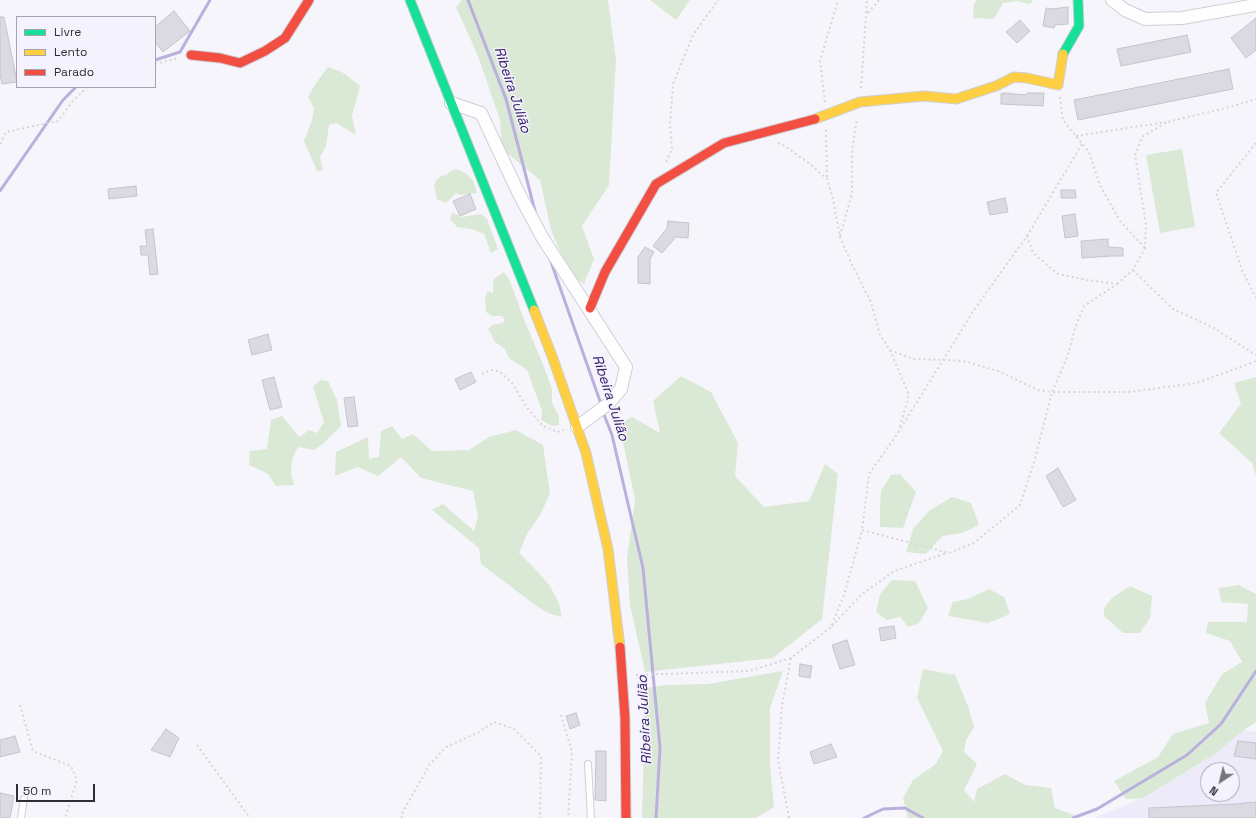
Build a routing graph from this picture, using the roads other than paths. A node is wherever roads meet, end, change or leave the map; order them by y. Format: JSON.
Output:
{"nodes":[{"id":1,"x":309,"y":0,"type":"edge"},
{"id":2,"x":410,"y":0,"type":"edge"},
{"id":3,"x":1078,"y":0,"type":"edge"},
{"id":4,"x":1112,"y":0,"type":"edge"},
{"id":5,"x":1256,"y":5,"type":"edge"},
{"id":6,"x":191,"y":55,"type":"road end"},
{"id":7,"x":451,"y":103,"type":"junction"},
{"id":8,"x":590,"y":308,"type":"junction"},
{"id":9,"x":576,"y":427,"type":"junction"},
{"id":10,"x":588,"y":764,"type":"dead end"},
{"id":11,"x":24,"y":799,"type":"dead end"},
{"id":12,"x":21,"y":818,"type":"edge"},
{"id":13,"x":591,"y":818,"type":"edge"},
{"id":14,"x":626,"y":818,"type":"edge"}],
"edges":[{"from":1,"to":6,"type":"main road"},
{"from":2,"to":7,"type":"main road"},
{"from":3,"to":8,"type":"main road"},
{"from":4,"to":5,"type":"street"},
{"from":7,"to":8,"type":"street"},
{"from":7,"to":9,"type":"main road"},
{"from":8,"to":9,"type":"street"},
{"from":9,"to":14,"type":"main road"},
{"from":10,"to":13,"type":"lane"},
{"from":11,"to":12,"type":"lane"}]}
